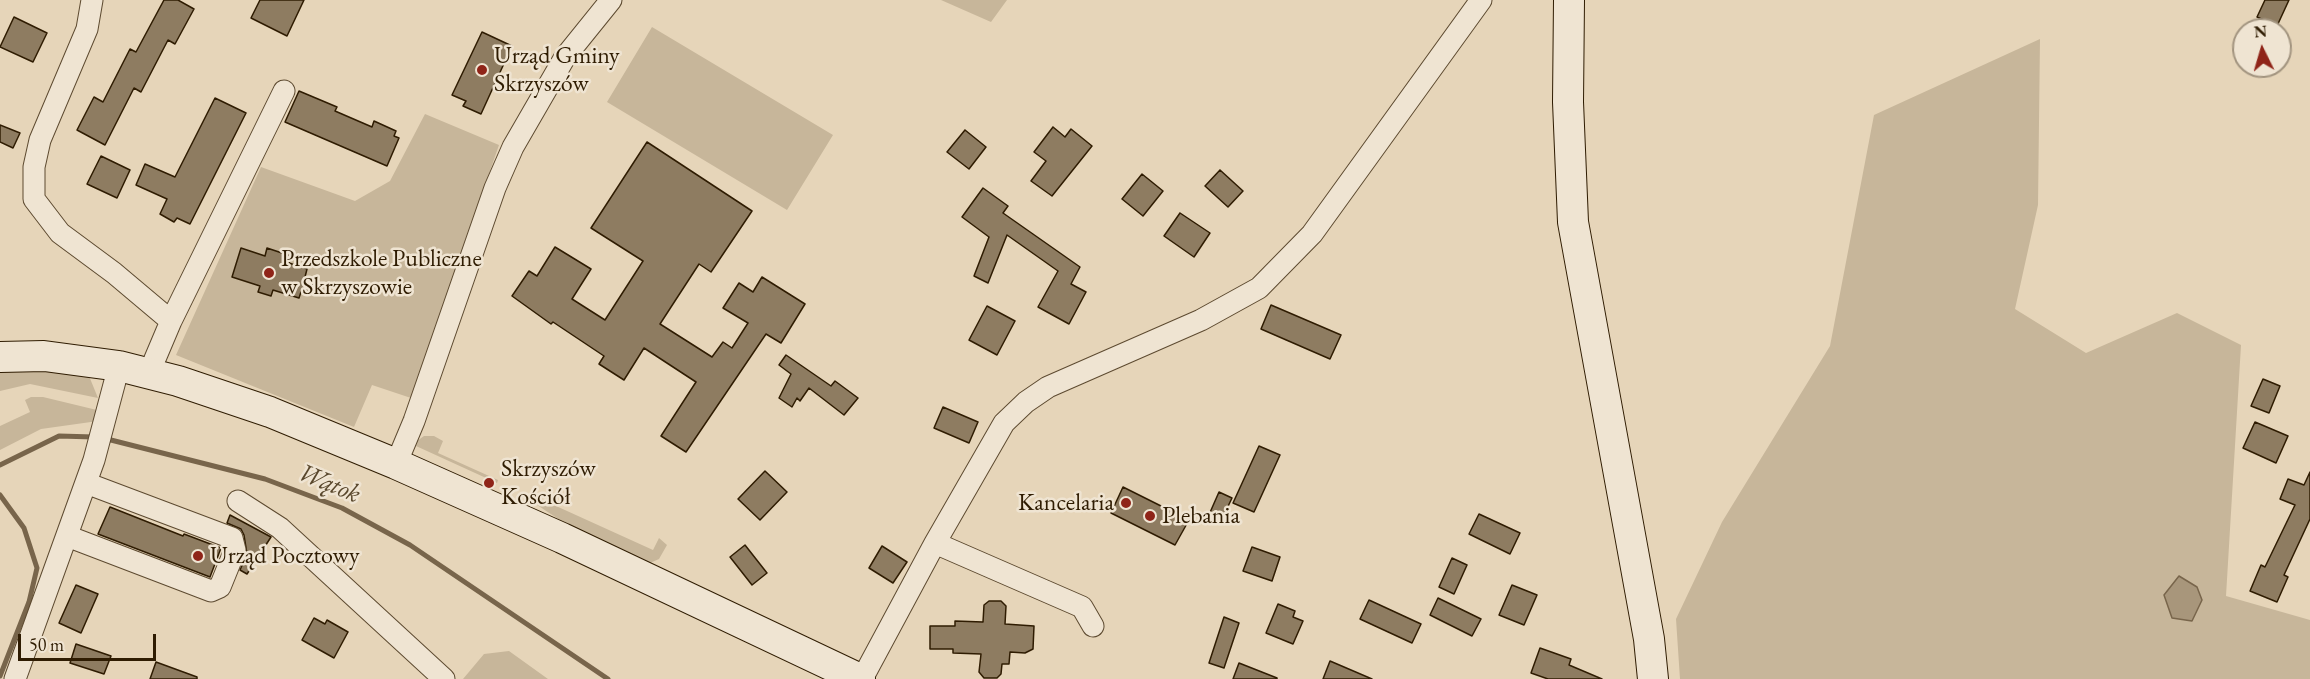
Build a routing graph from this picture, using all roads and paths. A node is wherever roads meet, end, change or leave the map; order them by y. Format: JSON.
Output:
{"nodes":[{"id":1,"x":92,"y":0,"type":"edge"},
{"id":2,"x":611,"y":0,"type":"edge"},
{"id":3,"x":1480,"y":0,"type":"edge"},
{"id":4,"x":1569,"y":0,"type":"edge"},
{"id":5,"x":284,"y":91,"type":"dead end"},
{"id":6,"x":171,"y":321,"type":"junction"},
{"id":7,"x":0,"y":357,"type":"edge"},
{"id":8,"x":119,"y":366,"type":"junction"},
{"id":9,"x":149,"y":374,"type":"junction"},
{"id":10,"x":396,"y":464,"type":"junction"},
{"id":11,"x":87,"y":483,"type":"junction"},
{"id":12,"x":238,"y":501,"type":"dead end"},
{"id":13,"x":67,"y":536,"type":"junction"},
{"id":14,"x":935,"y":543,"type":"junction"},
{"id":15,"x":1093,"y":626,"type":"dead end"},
{"id":16,"x":15,"y":679,"type":"edge"},
{"id":17,"x":444,"y":679,"type":"edge"},
{"id":18,"x":861,"y":679,"type":"edge"},
{"id":19,"x":1653,"y":679,"type":"edge"}],
"edges":[{"from":1,"to":6,"type":"street"},
{"from":2,"to":10,"type":"street"},
{"from":3,"to":14,"type":"street"},
{"from":4,"to":19,"type":"street"},
{"from":5,"to":6,"type":"street"},
{"from":6,"to":9,"type":"street"},
{"from":7,"to":8,"type":"street"},
{"from":8,"to":9,"type":"street"},
{"from":8,"to":11,"type":"street"},
{"from":9,"to":10,"type":"street"},
{"from":10,"to":18,"type":"street"},
{"from":11,"to":13,"type":"street"},
{"from":11,"to":13,"type":"street"},
{"from":12,"to":17,"type":"street"},
{"from":13,"to":16,"type":"street"},
{"from":14,"to":15,"type":"street"},
{"from":14,"to":18,"type":"street"}]}
